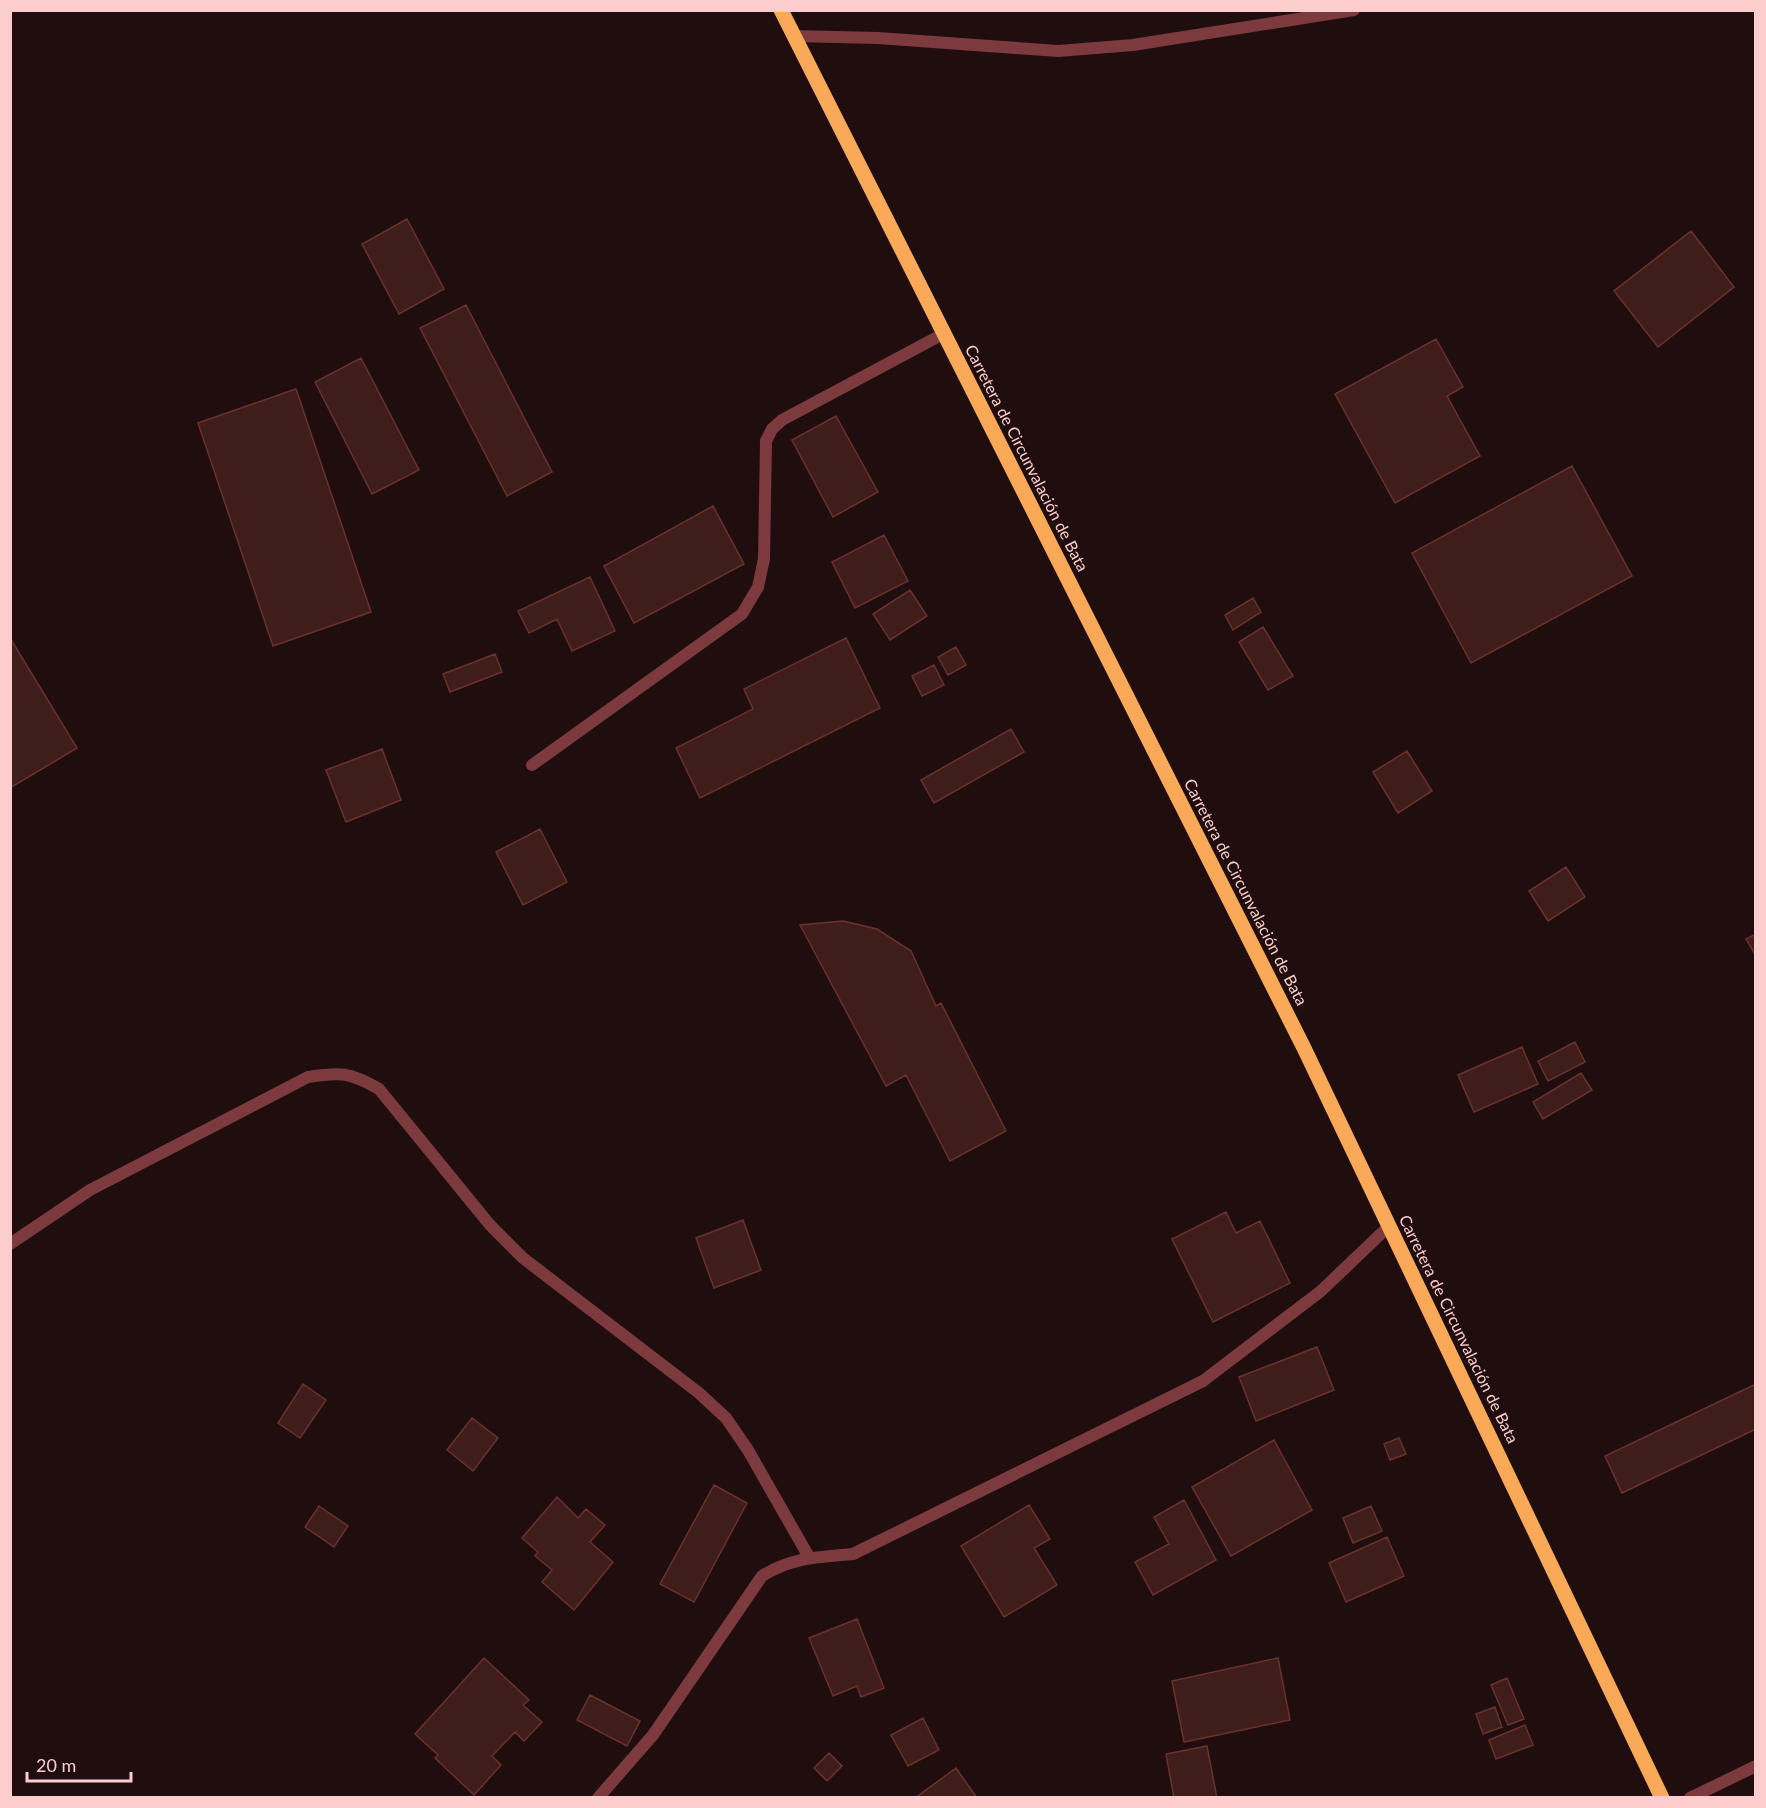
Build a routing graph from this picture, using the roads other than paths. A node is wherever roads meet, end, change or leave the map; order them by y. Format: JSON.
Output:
{"nodes":[{"id":1,"x":781,"y":10,"type":"edge"},
{"id":2,"x":1354,"y":10,"type":"edge"},
{"id":3,"x":793,"y":36,"type":"junction"},
{"id":4,"x":943,"y":334,"type":"junction"},
{"id":5,"x":532,"y":765,"type":"dead end"},
{"id":6,"x":1389,"y":1226,"type":"junction"},
{"id":7,"x":10,"y":1244,"type":"edge"},
{"id":8,"x":809,"y":1557,"type":"junction"},
{"id":9,"x":1755,"y":1766,"type":"edge"},
{"id":10,"x":598,"y":1797,"type":"edge"},
{"id":11,"x":1662,"y":1797,"type":"edge"},
{"id":12,"x":1690,"y":1797,"type":"edge"}],
"edges":[{"from":1,"to":3,"type":"main road","name":"Carretera de Circunvalación de Bata"},
{"from":2,"to":3,"type":"street"},
{"from":3,"to":4,"type":"main road","name":"Carretera de Circunvalación de Bata"},
{"from":4,"to":5,"type":"street"},
{"from":4,"to":6,"type":"main road","name":"Carretera de Circunvalación de Bata"},
{"from":6,"to":8,"type":"street"},
{"from":6,"to":11,"type":"main road","name":"Carretera de Circunvalación de Bata"},
{"from":7,"to":8,"type":"street"},
{"from":8,"to":10,"type":"street"},
{"from":9,"to":12,"type":"street"}]}
